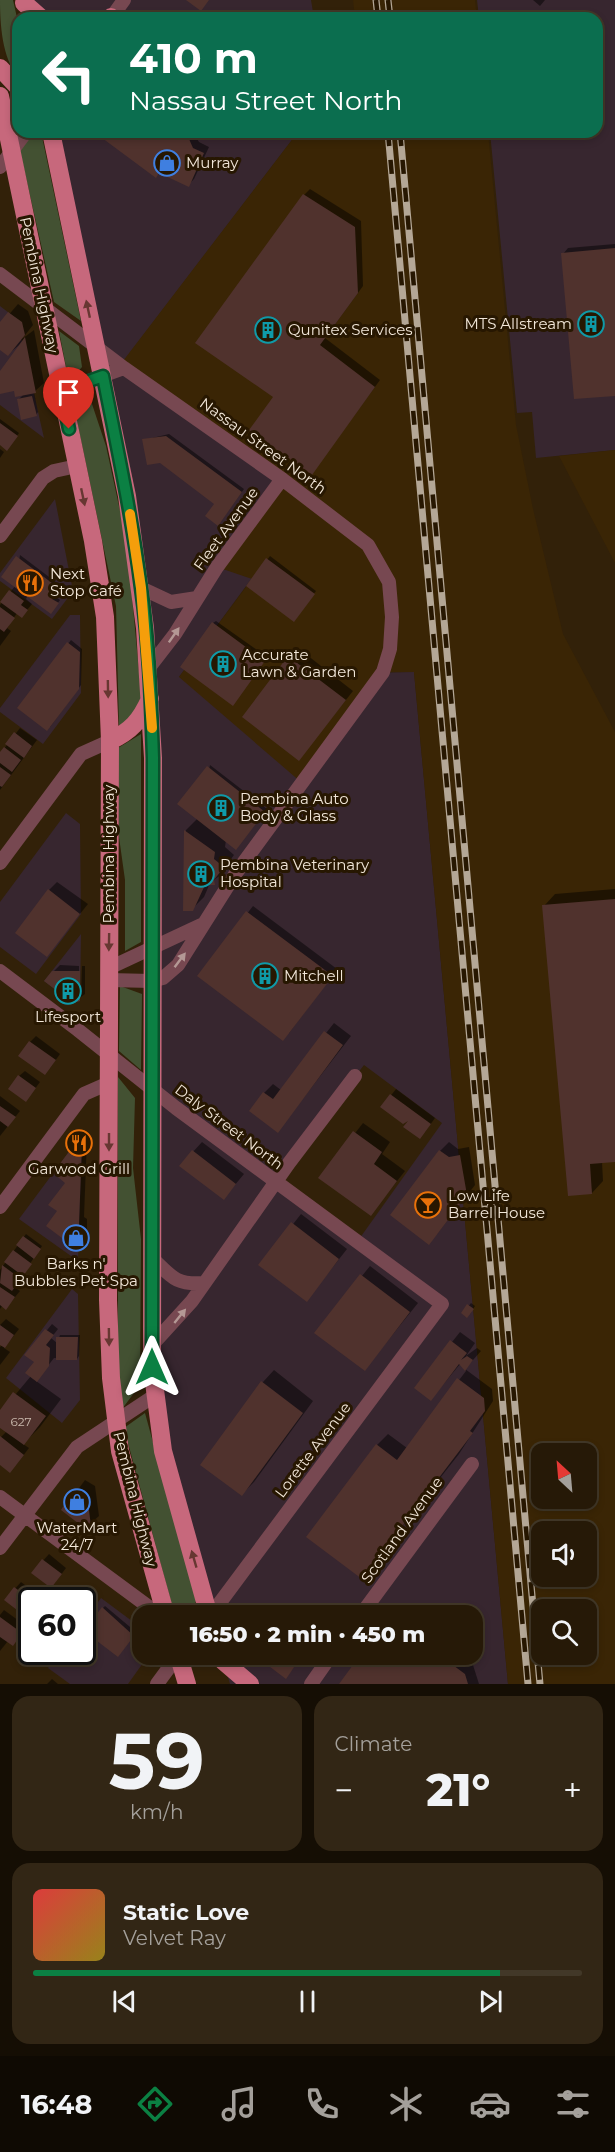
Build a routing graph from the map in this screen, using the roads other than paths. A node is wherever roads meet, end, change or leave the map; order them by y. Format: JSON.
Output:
{"nodes":[{"id":1,"x":0,"y":68,"type":"edge"},
{"id":2,"x":12,"y":81,"type":"edge"},
{"id":3,"x":0,"y":96,"type":"edge"},
{"id":4,"x":22,"y":138,"type":"edge"},
{"id":5,"x":52,"y":138,"type":"edge"},
{"id":6,"x":11,"y":152,"type":"junction"},
{"id":7,"x":0,"y":167,"type":"edge"},
{"id":8,"x":0,"y":274,"type":"edge"},
{"id":9,"x":44,"y":305,"type":"junction"},
{"id":10,"x":97,"y":348,"type":"junction"},
{"id":11,"x":124,"y":368,"type":"junction"},
{"id":12,"x":103,"y":376,"type":"junction"},
{"id":13,"x":61,"y":391,"type":"junction"},
{"id":14,"x":77,"y":466,"type":"junction"},
{"id":15,"x":282,"y":479,"type":"junction"},
{"id":16,"x":0,"y":536,"type":"edge"},
{"id":17,"x":141,"y":588,"type":"junction"},
{"id":18,"x":198,"y":598,"type":"junction"},
{"id":19,"x":148,"y":669,"type":"junction"},
{"id":20,"x":150,"y":698,"type":"junction"},
{"id":21,"x":110,"y":741,"type":"junction"},
{"id":22,"x":0,"y":863,"type":"edge"},
{"id":23,"x":201,"y":925,"type":"junction"},
{"id":24,"x":151,"y":950,"type":"junction"},
{"id":25,"x":0,"y":971,"type":"edge"},
{"id":26,"x":109,"y":974,"type":"junction"},
{"id":27,"x":151,"y":981,"type":"junction"},
{"id":28,"x":109,"y":1055,"type":"junction"},
{"id":29,"x":355,"y":1076,"type":"dead end"},
{"id":30,"x":109,"y":1083,"type":"junction"},
{"id":31,"x":152,"y":1090,"type":"junction"},
{"id":32,"x":275,"y":1182,"type":"junction"},
{"id":33,"x":0,"y":1207,"type":"edge"},
{"id":34,"x":152,"y":1258,"type":"junction"},
{"id":35,"x":203,"y":1283,"type":"junction"},
{"id":36,"x":442,"y":1305,"type":"joint"},
{"id":37,"x":152,"y":1345,"type":"junction"},
{"id":38,"x":154,"y":1396,"type":"junction"},
{"id":39,"x":116,"y":1422,"type":"junction"},
{"id":40,"x":472,"y":1464,"type":"dead end"},
{"id":41,"x":0,"y":1497,"type":"edge"},
{"id":42,"x":24,"y":1515,"type":"junction"},
{"id":43,"x":0,"y":1548,"type":"edge"},
{"id":44,"x":146,"y":1605,"type":"edge"},
{"id":45,"x":163,"y":1605,"type":"edge"},
{"id":46,"x":206,"y":1605,"type":"edge"},
{"id":47,"x":217,"y":1605,"type":"edge"},
{"id":48,"x":368,"y":1605,"type":"edge"},
{"id":49,"x":171,"y":1665,"type":"edge"},
{"id":50,"x":181,"y":1665,"type":"edge"},
{"id":51,"x":222,"y":1665,"type":"edge"},
{"id":52,"x":228,"y":1665,"type":"edge"},
{"id":53,"x":324,"y":1665,"type":"edge"},
{"id":54,"x":157,"y":1684,"type":"edge"},
{"id":55,"x":187,"y":1684,"type":"edge"},
{"id":56,"x":230,"y":1684,"type":"edge"},
{"id":57,"x":250,"y":1684,"type":"edge"},
{"id":58,"x":311,"y":1684,"type":"edge"}],
"edges":[{"from":1,"to":2,"type":"main road"},
{"from":3,"to":6,"type":"main road","name":"Pembina Highway"},
{"from":4,"to":6,"type":"street"},
{"from":10,"to":5,"type":"main road","one_way":true},
{"from":6,"to":7,"type":"street"},
{"from":6,"to":9,"type":"main road","name":"Pembina Highway"},
{"from":8,"to":9,"type":"street","name":"Nassau Street North"},
{"from":9,"to":10,"type":"street","name":"Nassau Street North"},
{"from":9,"to":13,"type":"main road","name":"Pembina Highway"},
{"from":10,"to":11,"type":"street","name":"Nassau Street North"},
{"from":10,"to":12,"type":"main road"},
{"from":11,"to":12,"type":"street"},
{"from":11,"to":15,"type":"street","name":"Nassau Street North"},
{"from":12,"to":13,"type":"street"},
{"from":12,"to":17,"type":"main road"},
{"from":13,"to":14,"type":"main road","name":"Pembina Highway"},
{"from":14,"to":16,"type":"street"},
{"from":14,"to":21,"type":"main road","name":"Pembina Highway","one_way":true},
{"from":15,"to":18,"type":"street","name":"Fleet Avenue"},
{"from":15,"to":23,"type":"street","name":"Nassau Street North"},
{"from":17,"to":18,"type":"street"},
{"from":17,"to":19,"type":"main road"},
{"from":19,"to":18,"type":"street","name":"Fleet Avenue","one_way":true},
{"from":19,"to":20,"type":"main road"},
{"from":20,"to":21,"type":"main road"},
{"from":20,"to":24,"type":"main road"},
{"from":21,"to":22,"type":"street"},
{"from":21,"to":26,"type":"main road","name":"Pembina Highway","one_way":true},
{"from":23,"to":24,"type":"street"},
{"from":27,"to":23,"type":"street","one_way":true},
{"from":24,"to":26,"type":"street"},
{"from":24,"to":27,"type":"main road"},
{"from":25,"to":28,"type":"street","name":"Daly Street North"},
{"from":26,"to":27,"type":"street"},
{"from":26,"to":28,"type":"main road","name":"Pembina Highway"},
{"from":27,"to":31,"type":"main road"},
{"from":28,"to":30,"type":"main road","name":"Pembina Highway"},
{"from":28,"to":31,"type":"street","name":"Daly Street North"},
{"from":29,"to":32,"type":"street"},
{"from":30,"to":33,"type":"street"},
{"from":30,"to":39,"type":"main road","name":"Pembina Highway","one_way":true},
{"from":31,"to":32,"type":"street","name":"Daly Street North"},
{"from":31,"to":34,"type":"main road"},
{"from":32,"to":35,"type":"street"},
{"from":32,"to":36,"type":"street","name":"Daly Street North"},
{"from":34,"to":35,"type":"street"},
{"from":34,"to":37,"type":"main road"},
{"from":37,"to":35,"type":"street","one_way":true},
{"from":36,"to":47,"type":"street","name":"Lorette Avenue"},
{"from":37,"to":38,"type":"main road"},
{"from":38,"to":39,"type":"street"},
{"from":46,"to":38,"type":"main road","one_way":true},
{"from":39,"to":42,"type":"street"},
{"from":39,"to":45,"type":"main road","name":"Pembina Highway"},
{"from":40,"to":48,"type":"street","name":"Scotland Avenue"},
{"from":41,"to":42,"type":"street"},
{"from":42,"to":43,"type":"street"},
{"from":42,"to":44,"type":"street"},
{"from":49,"to":54,"type":"street"},
{"from":50,"to":55,"type":"main road"},
{"from":51,"to":56,"type":"main road"},
{"from":52,"to":57,"type":"main road"},
{"from":53,"to":58,"type":"street"}]}
